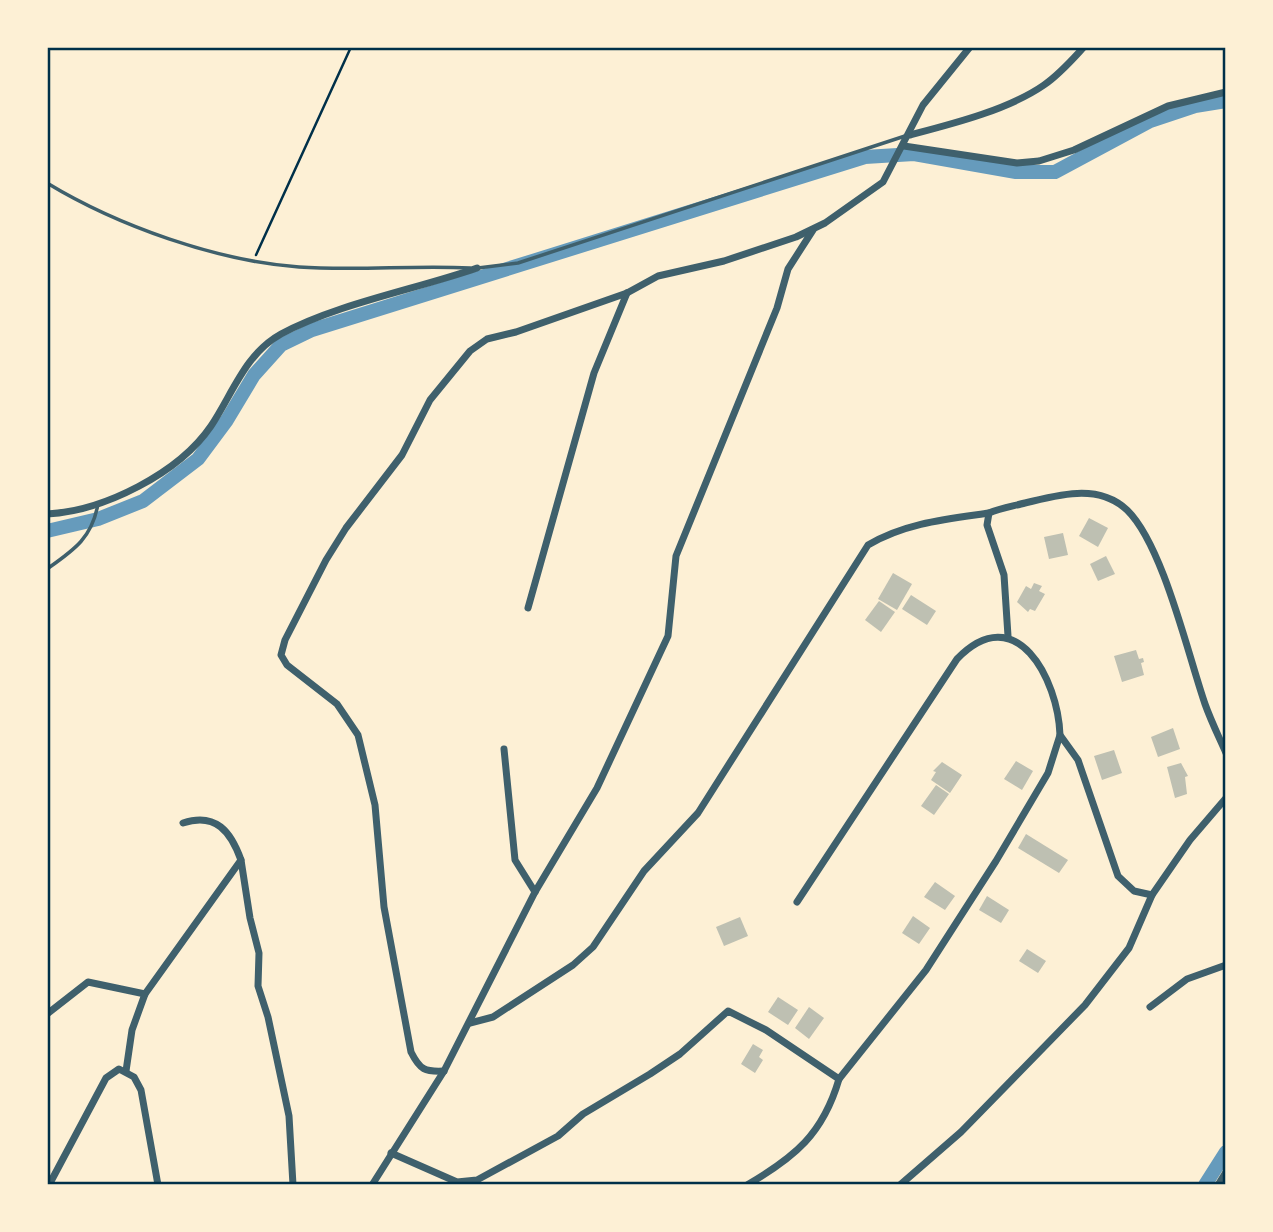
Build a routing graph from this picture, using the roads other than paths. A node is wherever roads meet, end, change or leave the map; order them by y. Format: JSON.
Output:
{"nodes":[{"id":1,"x":970,"y":47,"type":"edge"},
{"id":2,"x":1084,"y":47,"type":"edge"},
{"id":3,"x":1226,"y":92,"type":"edge"},
{"id":4,"x":910,"y":135,"type":"junction"},
{"id":5,"x":902,"y":149,"type":"junction"},
{"id":6,"x":47,"y":183,"type":"edge"},
{"id":7,"x":814,"y":228,"type":"junction"},
{"id":8,"x":477,"y":268,"type":"junction"},
{"id":9,"x":627,"y":293,"type":"junction"},
{"id":10,"x":99,"y":502,"type":"junction"},
{"id":11,"x":989,"y":513,"type":"junction"},
{"id":12,"x":47,"y":514,"type":"edge"},
{"id":13,"x":47,"y":569,"type":"edge"},
{"id":14,"x":528,"y":608,"type":"dead end"},
{"id":15,"x":1008,"y":636,"type":"junction"},
{"id":16,"x":1060,"y":735,"type":"junction"},
{"id":17,"x":504,"y":749,"type":"dead end"},
{"id":18,"x":1226,"y":753,"type":"edge"},
{"id":19,"x":1226,"y":798,"type":"edge"},
{"id":20,"x":183,"y":823,"type":"dead end"},
{"id":21,"x":242,"y":860,"type":"junction"},
{"id":22,"x":535,"y":892,"type":"junction"},
{"id":23,"x":1152,"y":895,"type":"junction"},
{"id":24,"x":797,"y":902,"type":"dead end"},
{"id":25,"x":1226,"y":965,"type":"edge"},
{"id":26,"x":145,"y":994,"type":"junction"},
{"id":27,"x":1150,"y":1007,"type":"dead end"},
{"id":28,"x":47,"y":1014,"type":"edge"},
{"id":29,"x":470,"y":1023,"type":"junction"},
{"id":30,"x":126,"y":1071,"type":"junction"},
{"id":31,"x":444,"y":1071,"type":"junction"},
{"id":32,"x":839,"y":1079,"type":"junction"},
{"id":33,"x":391,"y":1153,"type":"junction"},
{"id":34,"x":1226,"y":1172,"type":"edge"},
{"id":35,"x":49,"y":1185,"type":"edge"},
{"id":36,"x":158,"y":1185,"type":"edge"},
{"id":37,"x":293,"y":1185,"type":"edge"},
{"id":38,"x":372,"y":1185,"type":"edge"},
{"id":39,"x":747,"y":1185,"type":"edge"},
{"id":40,"x":900,"y":1185,"type":"edge"},
{"id":41,"x":1218,"y":1185,"type":"edge"}],
"edges":[{"from":1,"to":4,"type":"street"},
{"from":2,"to":4,"type":"street"},
{"from":3,"to":5,"type":"street"},
{"from":4,"to":5,"type":"street"},
{"from":4,"to":8,"type":"lane"},
{"from":5,"to":7,"type":"street"},
{"from":6,"to":8,"type":"lane"},
{"from":7,"to":9,"type":"street"},
{"from":7,"to":22,"type":"street"},
{"from":8,"to":10,"type":"street"},
{"from":9,"to":14,"type":"street"},
{"from":9,"to":31,"type":"street"},
{"from":10,"to":12,"type":"street"},
{"from":10,"to":13,"type":"lane"},
{"from":11,"to":15,"type":"street"},
{"from":11,"to":18,"type":"street"},
{"from":11,"to":29,"type":"street"},
{"from":15,"to":16,"type":"street"},
{"from":15,"to":24,"type":"street"},
{"from":16,"to":23,"type":"street"},
{"from":16,"to":32,"type":"street"},
{"from":17,"to":22,"type":"street"},
{"from":19,"to":23,"type":"street"},
{"from":20,"to":21,"type":"street"},
{"from":21,"to":26,"type":"street"},
{"from":21,"to":37,"type":"street"},
{"from":22,"to":29,"type":"street"},
{"from":23,"to":40,"type":"street"},
{"from":25,"to":27,"type":"street"},
{"from":26,"to":28,"type":"street"},
{"from":26,"to":30,"type":"street"},
{"from":29,"to":31,"type":"street"},
{"from":30,"to":35,"type":"street"},
{"from":30,"to":36,"type":"street"},
{"from":31,"to":33,"type":"street"},
{"from":32,"to":33,"type":"street"},
{"from":32,"to":39,"type":"street"},
{"from":33,"to":38,"type":"street"},
{"from":34,"to":41,"type":"street"}]}
